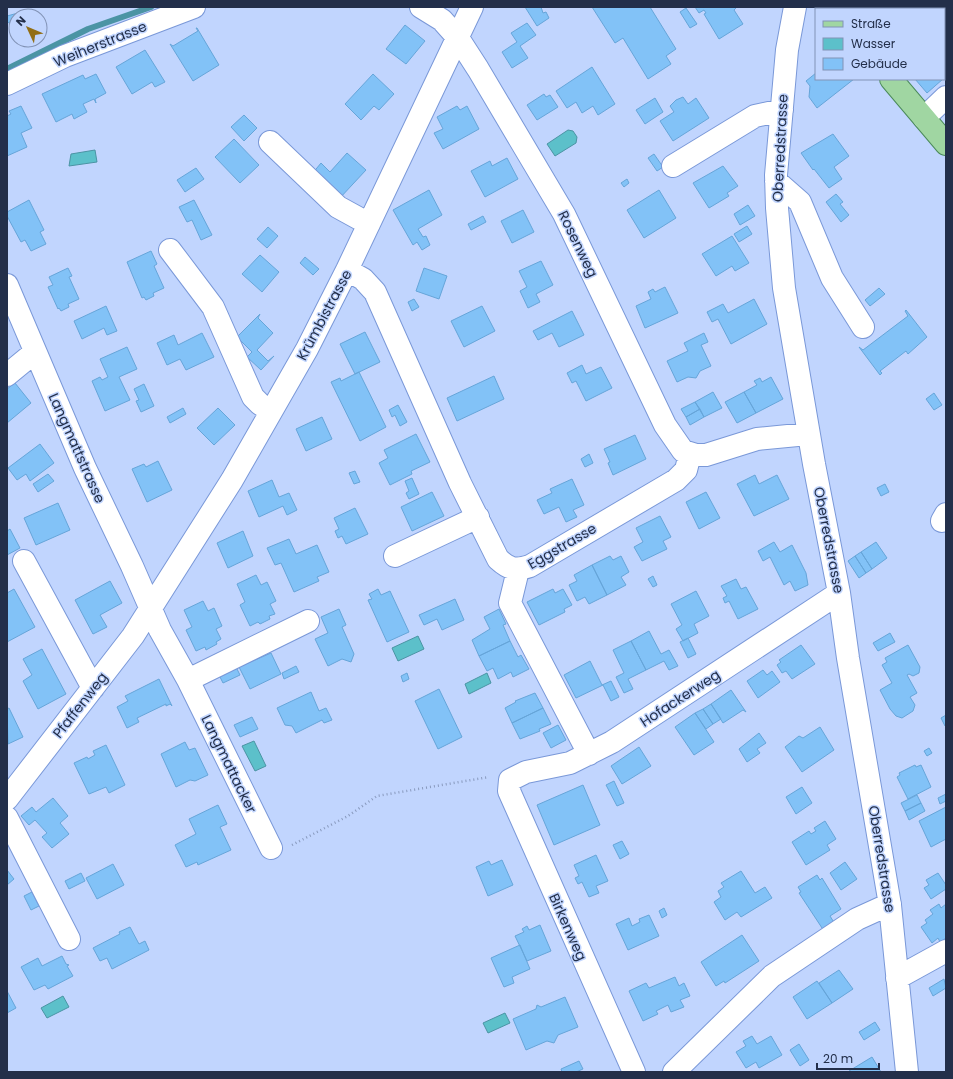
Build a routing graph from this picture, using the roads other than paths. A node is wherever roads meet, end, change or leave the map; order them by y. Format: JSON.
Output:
{"nodes":[{"id":1,"x":194,"y":7,"type":"edge"},
{"id":2,"x":421,"y":7,"type":"edge"},
{"id":3,"x":472,"y":7,"type":"edge"},
{"id":4,"x":795,"y":7,"type":"edge"},
{"id":5,"x":458,"y":38,"type":"junction"},
{"id":6,"x":892,"y":80,"type":"edge"},
{"id":7,"x":7,"y":84,"type":"edge"},
{"id":8,"x":946,"y":97,"type":"edge"},
{"id":9,"x":782,"y":110,"type":"junction"},
{"id":10,"x":924,"y":118,"type":"junction"},
{"id":11,"x":270,"y":142,"type":"dead end"},
{"id":12,"x":946,"y":144,"type":"edge"},
{"id":13,"x":673,"y":166,"type":"dead end"},
{"id":14,"x":776,"y":182,"type":"junction"},
{"id":15,"x":369,"y":224,"type":"junction"},
{"id":16,"x":170,"y":250,"type":"dead end"},
{"id":17,"x":347,"y":270,"type":"junction"},
{"id":18,"x":7,"y":285,"type":"edge"},
{"id":19,"x":863,"y":327,"type":"dead end"},
{"id":20,"x":35,"y":352,"type":"junction"},
{"id":21,"x":7,"y":375,"type":"edge"},
{"id":22,"x":271,"y":411,"type":"junction"},
{"id":23,"x":808,"y":434,"type":"junction"},
{"id":24,"x":690,"y":454,"type":"junction"},
{"id":25,"x":478,"y":517,"type":"junction"},
{"id":26,"x":395,"y":556,"type":"dead end"},
{"id":27,"x":24,"y":560,"type":"dead end"},
{"id":28,"x":518,"y":570,"type":"junction"},
{"id":29,"x":840,"y":593,"type":"junction"},
{"id":30,"x":151,"y":610,"type":"junction"},
{"id":31,"x":308,"y":621,"type":"dead end"},
{"id":32,"x":188,"y":680,"type":"junction"},
{"id":33,"x":93,"y":688,"type":"junction"},
{"id":34,"x":588,"y":754,"type":"junction"},
{"id":35,"x":510,"y":780,"type":"joint"},
{"id":36,"x":7,"y":799,"type":"edge"},
{"id":37,"x":7,"y":818,"type":"edge"},
{"id":38,"x":271,"y":848,"type":"road end"},
{"id":39,"x":890,"y":904,"type":"junction"},
{"id":40,"x":69,"y":939,"type":"dead end"},
{"id":41,"x":946,"y":951,"type":"edge"},
{"id":42,"x":897,"y":978,"type":"junction"},
{"id":43,"x":634,"y":1072,"type":"edge"},
{"id":44,"x":674,"y":1072,"type":"edge"},
{"id":45,"x":907,"y":1072,"type":"edge"}],
"edges":[{"from":1,"to":7,"type":"street","name":"Weiherstrasse"},
{"from":2,"to":5,"type":"street"},
{"from":3,"to":5,"type":"street","name":"Krümbistrasse"},
{"from":4,"to":9,"type":"street","name":"Oberredstrasse"},
{"from":5,"to":15,"type":"street","name":"Krümbistrasse"},
{"from":5,"to":24,"type":"street","name":"Rosenweg"},
{"from":6,"to":10,"type":"main road"},
{"from":8,"to":10,"type":"street"},
{"from":9,"to":13,"type":"street"},
{"from":9,"to":14,"type":"street","name":"Oberredstrasse"},
{"from":10,"to":12,"type":"main road"},
{"from":11,"to":15,"type":"street"},
{"from":14,"to":19,"type":"street"},
{"from":14,"to":23,"type":"street","name":"Oberredstrasse"},
{"from":15,"to":17,"type":"street","name":"Krümbistrasse"},
{"from":16,"to":22,"type":"street"},
{"from":17,"to":22,"type":"street","name":"Krümbistrasse"},
{"from":17,"to":25,"type":"street","name":"Eggstrasse"},
{"from":18,"to":20,"type":"street","name":"Langmattstrasse"},
{"from":20,"to":21,"type":"street"},
{"from":20,"to":30,"type":"street","name":"Langmattstrasse"},
{"from":22,"to":30,"type":"street","name":"Krümbistrasse"},
{"from":23,"to":24,"type":"street"},
{"from":23,"to":29,"type":"street","name":"Oberredstrasse"},
{"from":24,"to":28,"type":"street","name":"Eggstrasse"},
{"from":25,"to":26,"type":"street"},
{"from":25,"to":28,"type":"street","name":"Eggstrasse"},
{"from":27,"to":33,"type":"street"},
{"from":28,"to":34,"type":"street"},
{"from":29,"to":34,"type":"street","name":"Hofackerweg"},
{"from":29,"to":39,"type":"street","name":"Oberredstrasse"},
{"from":30,"to":32,"type":"street","name":"Langmattacker"},
{"from":30,"to":33,"type":"street","name":"Pfaffenweg"},
{"from":31,"to":32,"type":"street"},
{"from":32,"to":38,"type":"street","name":"Langmattacker"},
{"from":33,"to":36,"type":"street","name":"Pfaffenweg"},
{"from":34,"to":35,"type":"street","name":"Hofackerweg"},
{"from":35,"to":43,"type":"street","name":"Birkenweg"},
{"from":37,"to":40,"type":"street"},
{"from":39,"to":42,"type":"street","name":"Oberredstrasse"},
{"from":39,"to":44,"type":"street"},
{"from":41,"to":42,"type":"street"},
{"from":42,"to":45,"type":"street","name":"Oberredstrasse"}]}
